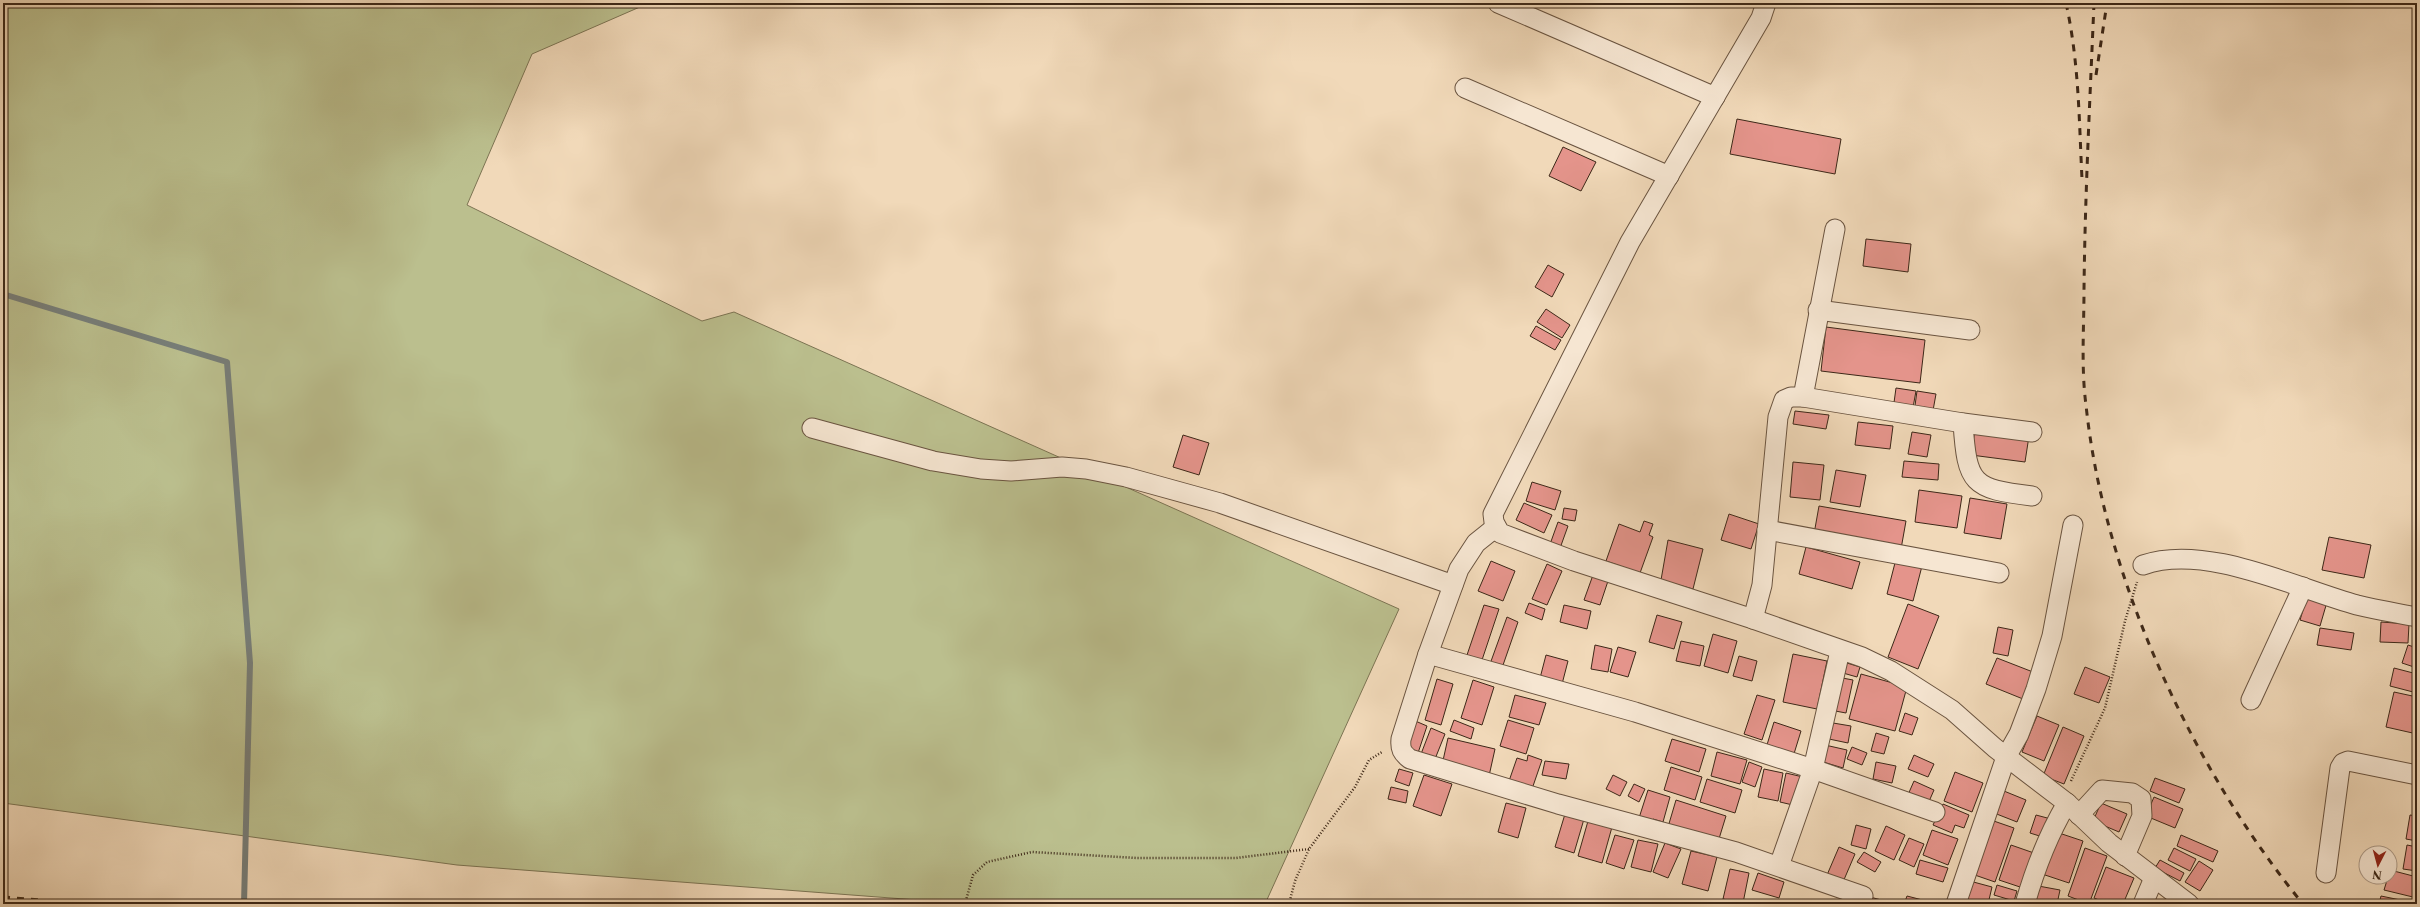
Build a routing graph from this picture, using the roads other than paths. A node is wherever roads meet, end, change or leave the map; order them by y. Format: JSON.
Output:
{"nodes":[{"id":1,"x":1498,"y":3,"type":"edge"},
{"id":2,"x":1766,"y":3,"type":"edge"},
{"id":3,"x":1465,"y":88,"type":"dead end"},
{"id":4,"x":1715,"y":97,"type":"junction"},
{"id":5,"x":1669,"y":176,"type":"junction"},
{"id":6,"x":1835,"y":229,"type":"dead end"},
{"id":7,"x":1818,"y":310,"type":"junction"},
{"id":8,"x":1970,"y":330,"type":"dead end"},
{"id":9,"x":1802,"y":397,"type":"junction"},
{"id":10,"x":1963,"y":423,"type":"junction"},
{"id":11,"x":812,"y":428,"type":"dead end"},
{"id":12,"x":2032,"y":432,"type":"dead end"},
{"id":13,"x":2032,"y":496,"type":"dead end"},
{"id":14,"x":2073,"y":525,"type":"dead end"},
{"id":15,"x":1496,"y":528,"type":"junction"},
{"id":16,"x":1767,"y":530,"type":"junction"},
{"id":17,"x":2143,"y":564,"type":"road end"},
{"id":18,"x":1999,"y":573,"type":"dead end"},
{"id":19,"x":1453,"y":586,"type":"junction"},
{"id":20,"x":2303,"y":587,"type":"junction"},
{"id":21,"x":2417,"y":617,"type":"edge"},
{"id":22,"x":1753,"y":619,"type":"junction"},
{"id":23,"x":1840,"y":651,"type":"junction"},
{"id":24,"x":1428,"y":654,"type":"junction"},
{"id":25,"x":2251,"y":700,"type":"dead end"},
{"id":26,"x":2006,"y":757,"type":"junction"},
{"id":27,"x":1813,"y":769,"type":"junction"},
{"id":28,"x":2417,"y":775,"type":"edge"},
{"id":29,"x":2069,"y":806,"type":"junction"},
{"id":30,"x":1935,"y":812,"type":"dead end"},
{"id":31,"x":2126,"y":856,"type":"junction"},
{"id":32,"x":1779,"y":866,"type":"junction"},
{"id":33,"x":2326,"y":873,"type":"dead end"},
{"id":34,"x":2154,"y":878,"type":"junction"},
{"id":35,"x":1863,"y":896,"type":"dead end"},
{"id":36,"x":1956,"y":904,"type":"edge"},
{"id":37,"x":2025,"y":904,"type":"edge"},
{"id":38,"x":2143,"y":904,"type":"edge"},
{"id":39,"x":2189,"y":904,"type":"edge"}],
"edges":[{"from":1,"to":4,"type":"street"},
{"from":2,"to":4,"type":"street"},
{"from":3,"to":5,"type":"street"},
{"from":4,"to":5,"type":"street"},
{"from":5,"to":15,"type":"street"},
{"from":6,"to":7,"type":"street"},
{"from":7,"to":8,"type":"street"},
{"from":7,"to":9,"type":"street"},
{"from":9,"to":10,"type":"street"},
{"from":9,"to":16,"type":"street"},
{"from":10,"to":12,"type":"street"},
{"from":10,"to":13,"type":"street"},
{"from":11,"to":19,"type":"street"},
{"from":14,"to":26,"type":"street"},
{"from":15,"to":19,"type":"street"},
{"from":15,"to":22,"type":"street"},
{"from":16,"to":18,"type":"street"},
{"from":16,"to":22,"type":"street"},
{"from":17,"to":20,"type":"street"},
{"from":19,"to":24,"type":"street"},
{"from":20,"to":21,"type":"street"},
{"from":20,"to":25,"type":"street"},
{"from":22,"to":23,"type":"street"},
{"from":23,"to":26,"type":"street"},
{"from":23,"to":27,"type":"street"},
{"from":24,"to":27,"type":"street"},
{"from":24,"to":32,"type":"street"},
{"from":26,"to":29,"type":"street"},
{"from":26,"to":36,"type":"street"},
{"from":27,"to":30,"type":"street"},
{"from":27,"to":32,"type":"street"},
{"from":28,"to":33,"type":"street"},
{"from":29,"to":31,"type":"street"},
{"from":29,"to":31,"type":"street"},
{"from":29,"to":37,"type":"street"},
{"from":31,"to":34,"type":"street"},
{"from":32,"to":35,"type":"street"},
{"from":34,"to":38,"type":"street"},
{"from":34,"to":39,"type":"street"}]}
